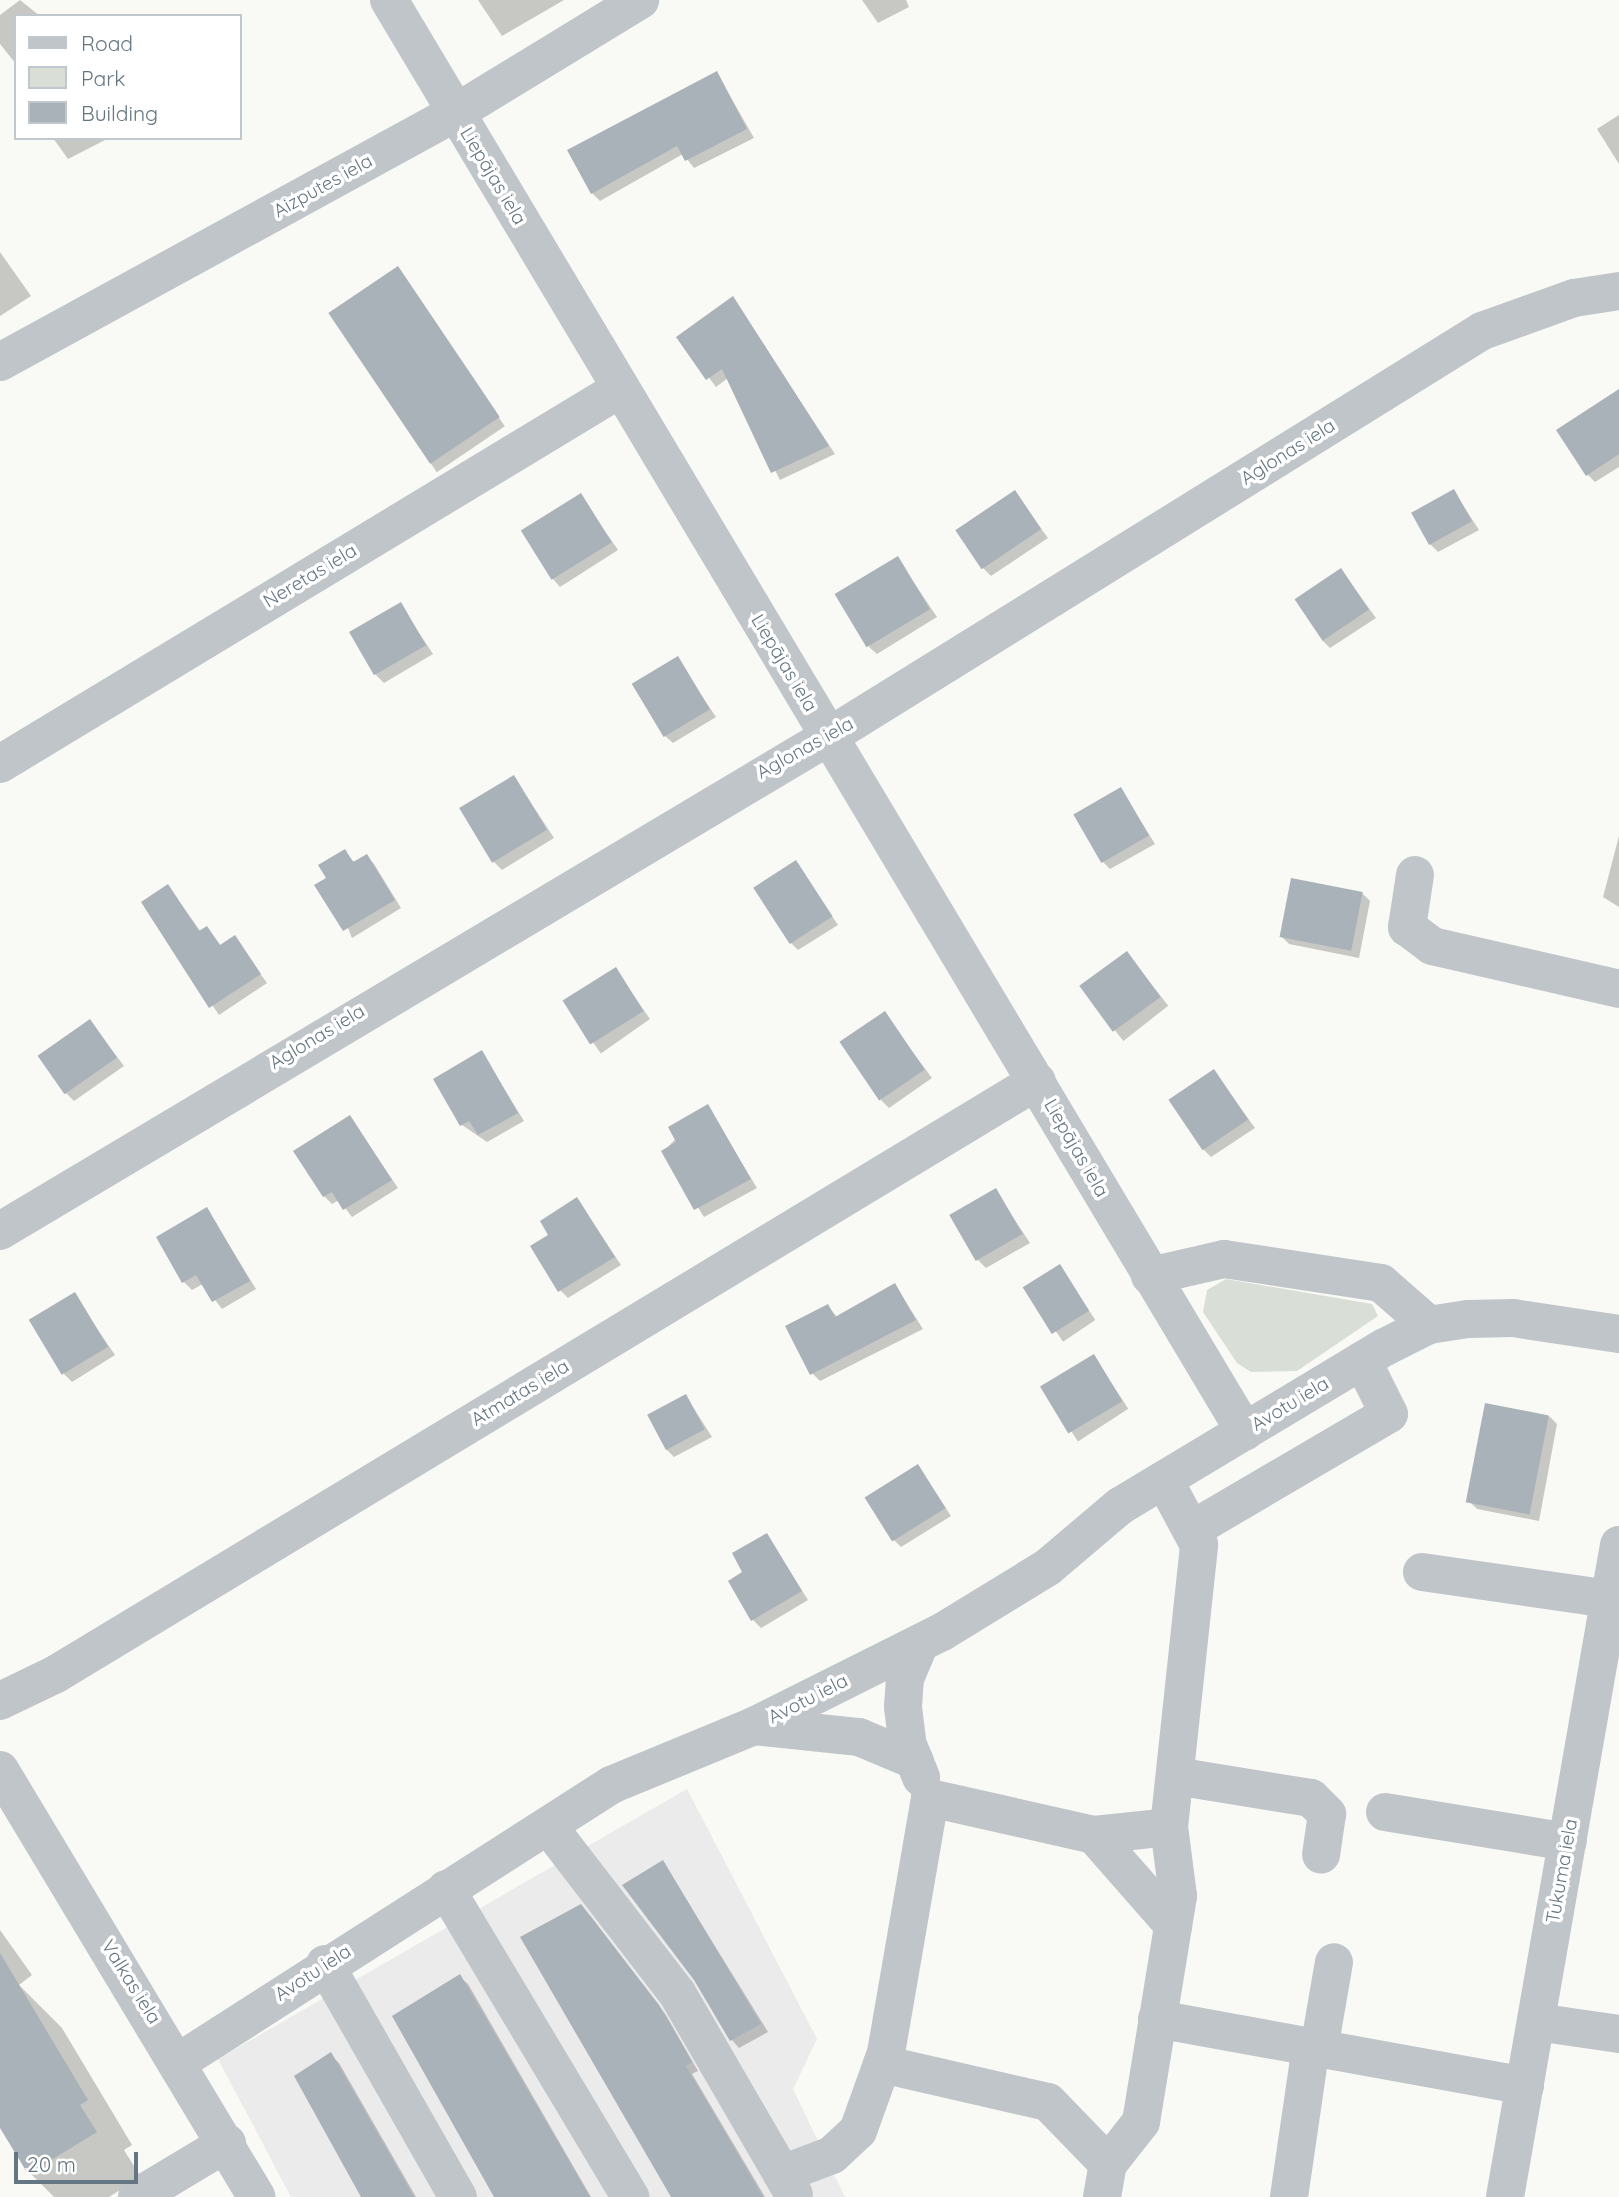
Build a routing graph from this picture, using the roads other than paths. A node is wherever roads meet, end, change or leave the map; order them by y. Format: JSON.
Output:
{"nodes":[{"id":1,"x":389,"y":0,"type":"edge"},
{"id":2,"x":640,"y":0,"type":"edge"},
{"id":3,"x":455,"y":113,"type":"junction"},
{"id":4,"x":1619,"y":291,"type":"edge"},
{"id":5,"x":0,"y":362,"type":"edge"},
{"id":6,"x":620,"y":389,"type":"junction"},
{"id":7,"x":828,"y":737,"type":"junction"},
{"id":8,"x":0,"y":764,"type":"edge"},
{"id":9,"x":1415,"y":875,"type":"dead end"},
{"id":10,"x":1619,"y":989,"type":"edge"},
{"id":11,"x":1037,"y":1081,"type":"junction"},
{"id":12,"x":0,"y":1231,"type":"edge"},
{"id":13,"x":1150,"y":1276,"type":"junction"},
{"id":14,"x":1429,"y":1325,"type":"junction"},
{"id":15,"x":1619,"y":1334,"type":"edge"},
{"id":16,"x":1362,"y":1360,"type":"junction"},
{"id":17,"x":1245,"y":1432,"type":"junction"},
{"id":18,"x":1164,"y":1480,"type":"junction"},
{"id":19,"x":1194,"y":1529,"type":"junction"},
{"id":20,"x":1619,"y":1545,"type":"edge"},
{"id":21,"x":1422,"y":1572,"type":"dead end"},
{"id":22,"x":1610,"y":1599,"type":"junction"},
{"id":23,"x":920,"y":1643,"type":"junction"},
{"id":24,"x":0,"y":1701,"type":"edge"},
{"id":25,"x":754,"y":1726,"type":"junction"},
{"id":26,"x":914,"y":1760,"type":"junction"},
{"id":27,"x":0,"y":1770,"type":"edge"},
{"id":28,"x":1175,"y":1776,"type":"junction"},
{"id":29,"x":930,"y":1798,"type":"junction"},
{"id":30,"x":1385,"y":1812,"type":"dead end"},
{"id":31,"x":550,"y":1827,"type":"junction"},
{"id":32,"x":1169,"y":1827,"type":"junction"},
{"id":33,"x":1094,"y":1835,"type":"junction"},
{"id":34,"x":1567,"y":1842,"type":"junction"},
{"id":35,"x":1321,"y":1855,"type":"dead end"},
{"id":36,"x":446,"y":1889,"type":"junction"},
{"id":37,"x":1173,"y":1925,"type":"junction"},
{"id":38,"x":1334,"y":1962,"type":"dead end"},
{"id":39,"x":325,"y":1964,"type":"junction"},
{"id":40,"x":1157,"y":2019,"type":"junction"},
{"id":41,"x":1536,"y":2022,"type":"junction"},
{"id":42,"x":1619,"y":2034,"type":"edge"},
{"id":43,"x":1315,"y":2048,"type":"junction"},
{"id":44,"x":180,"y":2061,"type":"junction"},
{"id":45,"x":882,"y":2064,"type":"junction"},
{"id":46,"x":1525,"y":2086,"type":"junction"},
{"id":47,"x":227,"y":2143,"type":"junction"},
{"id":48,"x":1105,"y":2180,"type":"edge"},
{"id":49,"x":788,"y":2186,"type":"edge"},
{"id":50,"x":137,"y":2197,"type":"edge"},
{"id":51,"x":257,"y":2197,"type":"edge"},
{"id":52,"x":458,"y":2197,"type":"edge"},
{"id":53,"x":630,"y":2197,"type":"edge"},
{"id":54,"x":1289,"y":2197,"type":"edge"},
{"id":55,"x":1505,"y":2197,"type":"edge"}],
"edges":[{"from":1,"to":3,"type":"street","name":"Liepājas iela"},
{"from":2,"to":3,"type":"street","name":"Aizputes iela"},
{"from":3,"to":5,"type":"street","name":"Aizputes iela"},
{"from":3,"to":6,"type":"street","name":"Liepājas iela"},
{"from":4,"to":7,"type":"street","name":"Aglonas iela"},
{"from":6,"to":7,"type":"street","name":"Liepājas iela"},
{"from":6,"to":8,"type":"street","name":"Neretas iela"},
{"from":7,"to":11,"type":"street","name":"Liepājas iela"},
{"from":7,"to":12,"type":"street","name":"Aglonas iela"},
{"from":9,"to":10,"type":"street"},
{"from":11,"to":13,"type":"street","name":"Liepājas iela"},
{"from":11,"to":24,"type":"street","name":"Atmatas iela"},
{"from":13,"to":14,"type":"street"},
{"from":13,"to":17,"type":"street","name":"Liepājas iela"},
{"from":14,"to":15,"type":"street","name":"Avotu iela"},
{"from":14,"to":16,"type":"street","name":"Avotu iela"},
{"from":16,"to":17,"type":"street","name":"Avotu iela"},
{"from":16,"to":19,"type":"street"},
{"from":17,"to":18,"type":"street","name":"Avotu iela"},
{"from":18,"to":19,"type":"street"},
{"from":18,"to":23,"type":"street","name":"Avotu iela"},
{"from":19,"to":28,"type":"street"},
{"from":20,"to":22,"type":"street","name":"Tukuma iela"},
{"from":21,"to":22,"type":"street"},
{"from":22,"to":34,"type":"street","name":"Tukuma iela"},
{"from":23,"to":25,"type":"street","name":"Avotu iela"},
{"from":23,"to":26,"type":"street"},
{"from":25,"to":26,"type":"street"},
{"from":25,"to":31,"type":"street","name":"Avotu iela"},
{"from":26,"to":29,"type":"street"},
{"from":27,"to":44,"type":"street","name":"Valkas iela"},
{"from":28,"to":32,"type":"street"},
{"from":28,"to":35,"type":"street"},
{"from":29,"to":33,"type":"street"},
{"from":29,"to":45,"type":"street"},
{"from":30,"to":34,"type":"street"},
{"from":31,"to":36,"type":"street","name":"Avotu iela"},
{"from":31,"to":49,"type":"street"},
{"from":32,"to":33,"type":"street"},
{"from":32,"to":37,"type":"street"},
{"from":33,"to":37,"type":"street"},
{"from":34,"to":41,"type":"street","name":"Tukuma iela"},
{"from":36,"to":39,"type":"street","name":"Avotu iela"},
{"from":36,"to":53,"type":"street"},
{"from":37,"to":40,"type":"street"},
{"from":38,"to":43,"type":"street"},
{"from":39,"to":44,"type":"street","name":"Avotu iela"},
{"from":39,"to":52,"type":"street"},
{"from":40,"to":43,"type":"street"},
{"from":40,"to":48,"type":"street"},
{"from":41,"to":42,"type":"street"},
{"from":41,"to":46,"type":"street","name":"Tukuma iela"},
{"from":43,"to":46,"type":"street"},
{"from":43,"to":54,"type":"street"},
{"from":44,"to":47,"type":"street","name":"Valkas iela"},
{"from":45,"to":48,"type":"street"},
{"from":45,"to":49,"type":"street"},
{"from":46,"to":55,"type":"street","name":"Tukuma iela"},
{"from":47,"to":50,"type":"street"},
{"from":47,"to":51,"type":"street","name":"Valkas iela"}]}
